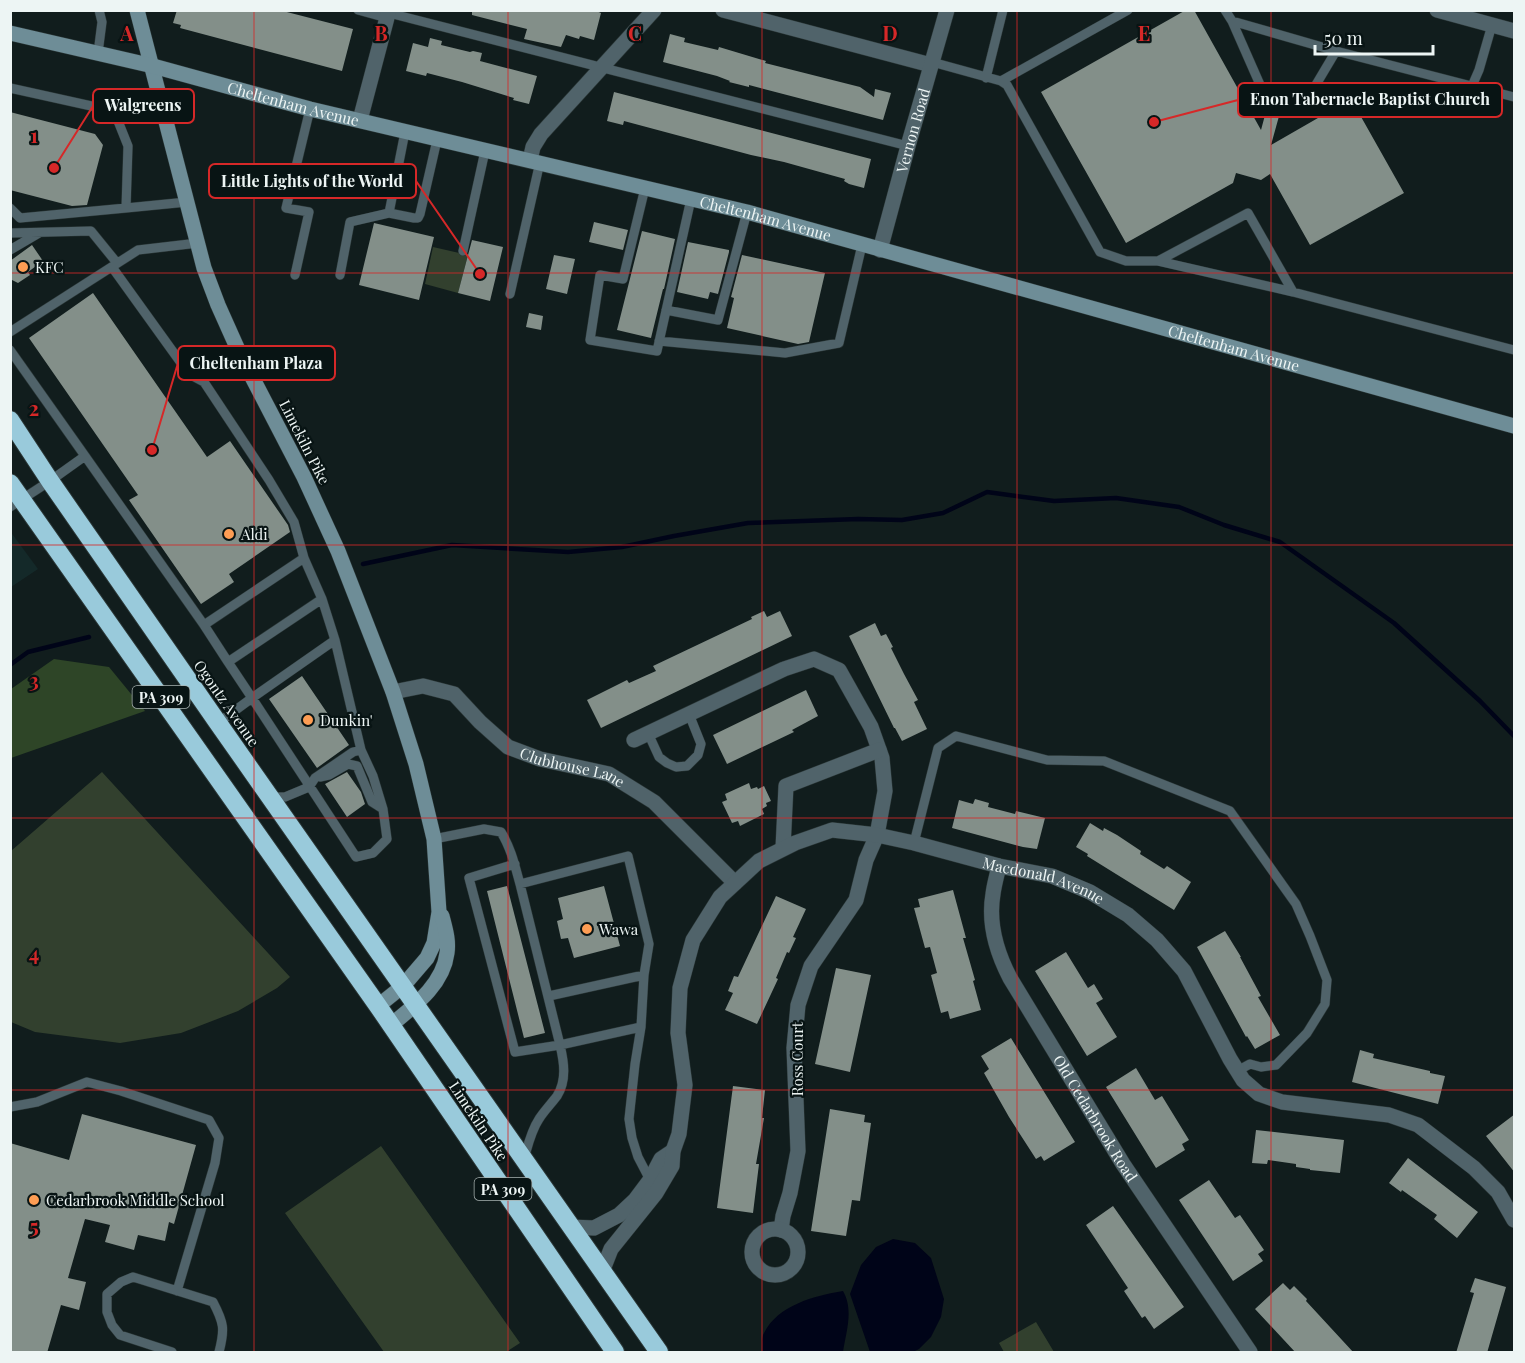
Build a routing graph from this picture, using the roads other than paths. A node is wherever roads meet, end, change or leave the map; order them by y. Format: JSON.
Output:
{"nodes":[{"id":1,"x":99,"y":10,"type":"edge"},
{"id":2,"x":137,"y":10,"type":"edge"},
{"id":3,"x":358,"y":10,"type":"edge"},
{"id":4,"x":654,"y":10,"type":"edge"},
{"id":5,"x":723,"y":10,"type":"edge"},
{"id":6,"x":947,"y":10,"type":"edge"},
{"id":7,"x":1003,"y":10,"type":"edge"},
{"id":8,"x":1225,"y":10,"type":"edge"},
{"id":9,"x":1437,"y":10,"type":"edge"},
{"id":10,"x":1126,"y":11,"type":"edge"},
{"id":11,"x":388,"y":14,"type":"edge"},
{"id":12,"x":1232,"y":21,"type":"junction"},
{"id":13,"x":1492,"y":25,"type":"junction"},
{"id":14,"x":1515,"y":31,"type":"edge"},
{"id":15,"x":10,"y":33,"type":"edge"},
{"id":16,"x":1336,"y":51,"type":"junction"},
{"id":17,"x":98,"y":53,"type":"junction"},
{"id":18,"x":932,"y":64,"type":"junction"},
{"id":19,"x":153,"y":66,"type":"junction"},
{"id":20,"x":600,"y":68,"type":"junction"},
{"id":21,"x":986,"y":78,"type":"junction"},
{"id":22,"x":1001,"y":81,"type":"junction"},
{"id":23,"x":1472,"y":86,"type":"junction"},
{"id":24,"x":10,"y":88,"type":"edge"},
{"id":25,"x":1515,"y":97,"type":"edge"},
{"id":26,"x":1270,"y":98,"type":"dead end"},
{"id":27,"x":1283,"y":103,"type":"dead end"},
{"id":28,"x":310,"y":109,"type":"junction"},
{"id":29,"x":360,"y":120,"type":"junction"},
{"id":30,"x":405,"y":132,"type":"junction"},
{"id":31,"x":438,"y":140,"type":"junction"},
{"id":32,"x":908,"y":146,"type":"junction"},
{"id":33,"x":485,"y":151,"type":"junction"},
{"id":34,"x":535,"y":161,"type":"junction"},
{"id":35,"x":645,"y":188,"type":"junction"},
{"id":36,"x":691,"y":199,"type":"junction"},
{"id":37,"x":187,"y":202,"type":"junction"},
{"id":38,"x":10,"y":208,"type":"edge"},
{"id":39,"x":126,"y":208,"type":"junction"},
{"id":40,"x":747,"y":212,"type":"junction"},
{"id":41,"x":389,"y":213,"type":"junction"},
{"id":42,"x":10,"y":232,"type":"edge"},
{"id":43,"x":41,"y":232,"type":"junction"},
{"id":44,"x":198,"y":243,"type":"junction"},
{"id":45,"x":862,"y":245,"type":"junction"},
{"id":46,"x":10,"y":250,"type":"edge"},
{"id":47,"x":880,"y":250,"type":"junction"},
{"id":48,"x":463,"y":251,"type":"dead end"},
{"id":49,"x":1158,"y":261,"type":"junction"},
{"id":50,"x":115,"y":265,"type":"junction"},
{"id":51,"x":295,"y":275,"type":"dead end"},
{"id":52,"x":339,"y":275,"type":"dead end"},
{"id":53,"x":1293,"y":292,"type":"junction"},
{"id":54,"x":510,"y":294,"type":"dead end"},
{"id":55,"x":666,"y":310,"type":"junction"},
{"id":56,"x":10,"y":332,"type":"edge"},
{"id":57,"x":659,"y":341,"type":"junction"},
{"id":58,"x":10,"y":350,"type":"edge"},
{"id":59,"x":1515,"y":350,"type":"edge"},
{"id":60,"x":10,"y":420,"type":"edge"},
{"id":61,"x":1515,"y":426,"type":"edge"},
{"id":62,"x":86,"y":456,"type":"junction"},
{"id":63,"x":50,"y":481,"type":"junction"},
{"id":64,"x":10,"y":483,"type":"edge"},
{"id":65,"x":16,"y":503,"type":"edge"},
{"id":66,"x":304,"y":558,"type":"junction"},
{"id":67,"x":322,"y":599,"type":"junction"},
{"id":68,"x":204,"y":626,"type":"junction"},
{"id":69,"x":335,"y":640,"type":"junction"},
{"id":70,"x":228,"y":662,"type":"junction"},
{"id":71,"x":393,"y":692,"type":"junction"},
{"id":72,"x":252,"y":698,"type":"junction"},
{"id":73,"x":689,"y":714,"type":"junction"},
{"id":74,"x":218,"y":723,"type":"junction"},
{"id":75,"x":641,"y":737,"type":"joint"},
{"id":76,"x":361,"y":750,"type":"junction"},
{"id":77,"x":879,"y":750,"type":"junction"},
{"id":78,"x":315,"y":777,"type":"junction"},
{"id":79,"x":309,"y":787,"type":"junction"},
{"id":80,"x":271,"y":797,"type":"junction"},
{"id":81,"x":383,"y":809,"type":"junction"},
{"id":82,"x":877,"y":834,"type":"junction"},
{"id":83,"x":434,"y":839,"type":"junction"},
{"id":84,"x":914,"y":843,"type":"junction"},
{"id":85,"x":783,"y":848,"type":"junction"},
{"id":86,"x":515,"y":864,"type":"junction"},
{"id":87,"x":999,"y":866,"type":"junction"},
{"id":88,"x":735,"y":883,"type":"junction"},
{"id":89,"x":520,"y":884,"type":"junction"},
{"id":90,"x":437,"y":890,"type":"junction"},
{"id":91,"x":644,"y":975,"type":"junction"},
{"id":92,"x":403,"y":986,"type":"junction"},
{"id":93,"x":549,"y":996,"type":"junction"},
{"id":94,"x":415,"y":1005,"type":"junction"},
{"id":95,"x":378,"y":1006,"type":"junction"},
{"id":96,"x":391,"y":1024,"type":"junction"},
{"id":97,"x":641,"y":1027,"type":"junction"},
{"id":98,"x":560,"y":1045,"type":"junction"},
{"id":99,"x":1237,"y":1071,"type":"junction"},
{"id":100,"x":10,"y":1107,"type":"edge"},
{"id":101,"x":673,"y":1151,"type":"junction"},
{"id":102,"x":524,"y":1160,"type":"junction"},
{"id":103,"x":650,"y":1180,"type":"junction"},
{"id":104,"x":1515,"y":1220,"type":"edge"},
{"id":105,"x":571,"y":1227,"type":"junction"},
{"id":106,"x":781,"y":1230,"type":"dead end"},
{"id":107,"x":602,"y":1272,"type":"junction"},
{"id":108,"x":177,"y":1291,"type":"junction"},
{"id":109,"x":172,"y":1353,"type":"edge"},
{"id":110,"x":219,"y":1353,"type":"edge"},
{"id":111,"x":615,"y":1353,"type":"edge"},
{"id":112,"x":659,"y":1353,"type":"edge"},
{"id":113,"x":1250,"y":1353,"type":"edge"}],
"edges":[{"from":1,"to":17,"type":"lane"},
{"from":2,"to":19,"type":"main road","name":"Limekiln Pike"},
{"from":3,"to":11,"type":"lane"},
{"from":4,"to":20,"type":"street"},
{"from":5,"to":18,"type":"street"},
{"from":6,"to":18,"type":"street","name":"Vernon Road"},
{"from":7,"to":21,"type":"lane"},
{"from":8,"to":12,"type":"lane"},
{"from":9,"to":13,"type":"street"},
{"from":10,"to":22,"type":"lane"},
{"from":11,"to":20,"type":"lane"},
{"from":11,"to":29,"type":"street"},
{"from":12,"to":16,"type":"lane"},
{"from":12,"to":26,"type":"lane"},
{"from":13,"to":14,"type":"street"},
{"from":13,"to":23,"type":"lane"},
{"from":15,"to":17,"type":"main road","name":"Cheltenham Avenue"},
{"from":16,"to":23,"type":"lane"},
{"from":16,"to":27,"type":"lane"},
{"from":17,"to":19,"type":"main road","name":"Cheltenham Avenue"},
{"from":18,"to":21,"type":"lane"},
{"from":18,"to":32,"type":"street","name":"Vernon Road"},
{"from":19,"to":28,"type":"main road","name":"Cheltenham Avenue"},
{"from":19,"to":37,"type":"main road","name":"Limekiln Pike"},
{"from":20,"to":32,"type":"lane"},
{"from":20,"to":34,"type":"street"},
{"from":21,"to":22,"type":"lane"},
{"from":22,"to":49,"type":"lane"},
{"from":23,"to":25,"type":"lane"},
{"from":24,"to":39,"type":"lane"},
{"from":28,"to":29,"type":"main road","name":"Cheltenham Avenue"},
{"from":28,"to":51,"type":"lane"},
{"from":29,"to":30,"type":"main road","name":"Cheltenham Avenue"},
{"from":30,"to":31,"type":"main road","name":"Cheltenham Avenue"},
{"from":30,"to":41,"type":"lane"},
{"from":31,"to":33,"type":"main road","name":"Cheltenham Avenue"},
{"from":31,"to":41,"type":"lane"},
{"from":32,"to":47,"type":"street","name":"Vernon Road"},
{"from":33,"to":34,"type":"main road","name":"Cheltenham Avenue"},
{"from":33,"to":48,"type":"lane"},
{"from":34,"to":35,"type":"main road","name":"Cheltenham Avenue"},
{"from":34,"to":54,"type":"lane"},
{"from":35,"to":36,"type":"main road","name":"Cheltenham Avenue"},
{"from":35,"to":57,"type":"lane"},
{"from":36,"to":40,"type":"main road","name":"Cheltenham Avenue"},
{"from":36,"to":55,"type":"lane"},
{"from":37,"to":39,"type":"lane"},
{"from":37,"to":44,"type":"main road","name":"Limekiln Pike"},
{"from":38,"to":39,"type":"lane"},
{"from":40,"to":45,"type":"main road","name":"Cheltenham Avenue"},
{"from":40,"to":55,"type":"lane"},
{"from":41,"to":52,"type":"lane"},
{"from":42,"to":43,"type":"lane"},
{"from":43,"to":46,"type":"lane"},
{"from":43,"to":50,"type":"lane"},
{"from":44,"to":50,"type":"lane"},
{"from":44,"to":71,"type":"main road","name":"Limekiln Pike"},
{"from":45,"to":47,"type":"main road","name":"Cheltenham Avenue"},
{"from":45,"to":57,"type":"lane"},
{"from":47,"to":61,"type":"main road","name":"Cheltenham Avenue"},
{"from":49,"to":53,"type":"lane"},
{"from":49,"to":53,"type":"lane"},
{"from":50,"to":56,"type":"lane"},
{"from":50,"to":66,"type":"lane"},
{"from":53,"to":59,"type":"lane"},
{"from":55,"to":57,"type":"lane"},
{"from":58,"to":62,"type":"lane"},
{"from":60,"to":63,"type":"highway","name":"Ogontz Avenue","number":"PA 309"},
{"from":62,"to":63,"type":"lane"},
{"from":62,"to":68,"type":"lane"},
{"from":63,"to":65,"type":"lane"},
{"from":63,"to":74,"type":"highway","name":"Ogontz Avenue","number":"PA 309"},
{"from":64,"to":65,"type":"highway","number":"PA 309"},
{"from":65,"to":95,"type":"highway","number":"PA 309"},
{"from":66,"to":67,"type":"lane"},
{"from":66,"to":68,"type":"lane"},
{"from":67,"to":69,"type":"lane"},
{"from":67,"to":70,"type":"lane"},
{"from":68,"to":70,"type":"lane"},
{"from":69,"to":72,"type":"lane"},
{"from":69,"to":76,"type":"lane"},
{"from":70,"to":72,"type":"lane"},
{"from":71,"to":83,"type":"main road","name":"Limekiln Pike"},
{"from":71,"to":88,"type":"street","name":"Clubhouse Lane"},
{"from":72,"to":74,"type":"lane"},
{"from":72,"to":79,"type":"lane"},
{"from":73,"to":75,"type":"street","name":"Ross Court"},
{"from":73,"to":75,"type":"lane"},
{"from":73,"to":77,"type":"street","name":"Ross Court"},
{"from":74,"to":80,"type":"highway","name":"Ogontz Avenue","number":"PA 309"},
{"from":76,"to":78,"type":"lane"},
{"from":76,"to":81,"type":"lane"},
{"from":77,"to":82,"type":"street","name":"Ross Court"},
{"from":77,"to":85,"type":"street"},
{"from":78,"to":79,"type":"lane"},
{"from":78,"to":81,"type":"lane"},
{"from":79,"to":80,"type":"lane"},
{"from":79,"to":81,"type":"lane"},
{"from":80,"to":92,"type":"highway","name":"Ogontz Avenue","number":"PA 309"},
{"from":82,"to":84,"type":"street","name":"Macdonald Avenue"},
{"from":82,"to":85,"type":"street","name":"Macdonald Avenue"},
{"from":82,"to":106,"type":"street","name":"Ross Court"},
{"from":83,"to":86,"type":"lane"},
{"from":83,"to":90,"type":"main road","name":"Limekiln Pike"},
{"from":84,"to":87,"type":"street","name":"Macdonald Avenue"},
{"from":84,"to":99,"type":"lane"},
{"from":85,"to":88,"type":"street","name":"Macdonald Avenue"},
{"from":86,"to":89,"type":"lane"},
{"from":86,"to":98,"type":"lane"},
{"from":87,"to":99,"type":"street","name":"Macdonald Avenue"},
{"from":87,"to":113,"type":"street","name":"Old Cedarbrook Road"},
{"from":88,"to":101,"type":"street","name":"Macdonald Avenue"},
{"from":89,"to":91,"type":"lane"},
{"from":89,"to":93,"type":"lane"},
{"from":90,"to":92,"type":"main road","name":"Limekiln Pike"},
{"from":90,"to":94,"type":"main road","name":"Limekiln Pike"},
{"from":91,"to":93,"type":"lane"},
{"from":91,"to":97,"type":"lane"},
{"from":92,"to":94,"type":"highway","name":"Ogontz Avenue","number":"PA 309"},
{"from":92,"to":95,"type":"main road","name":"Limekiln Pike"},
{"from":93,"to":98,"type":"lane"},
{"from":94,"to":96,"type":"main road","name":"Limekiln Pike"},
{"from":94,"to":102,"type":"highway","name":"Limekiln Pike","number":"PA 309"},
{"from":95,"to":96,"type":"highway","number":"PA 309"},
{"from":96,"to":111,"type":"highway","name":"Limekiln Pike","number":"PA 309"},
{"from":97,"to":98,"type":"lane"},
{"from":97,"to":103,"type":"lane"},
{"from":98,"to":102,"type":"lane"},
{"from":99,"to":104,"type":"street","name":"Macdonald Avenue"},
{"from":100,"to":108,"type":"lane"},
{"from":101,"to":103,"type":"street","name":"Macdonald Avenue"},
{"from":101,"to":107,"type":"street","name":"Macdonald Avenue"},
{"from":102,"to":105,"type":"highway","name":"Limekiln Pike","number":"PA 309"},
{"from":103,"to":105,"type":"street","name":"Macdonald Avenue"},
{"from":105,"to":107,"type":"highway","name":"Limekiln Pike","number":"PA 309"},
{"from":107,"to":112,"type":"highway","name":"Limekiln Pike","number":"PA 309"},
{"from":108,"to":109,"type":"lane"},
{"from":108,"to":110,"type":"lane"}]}
